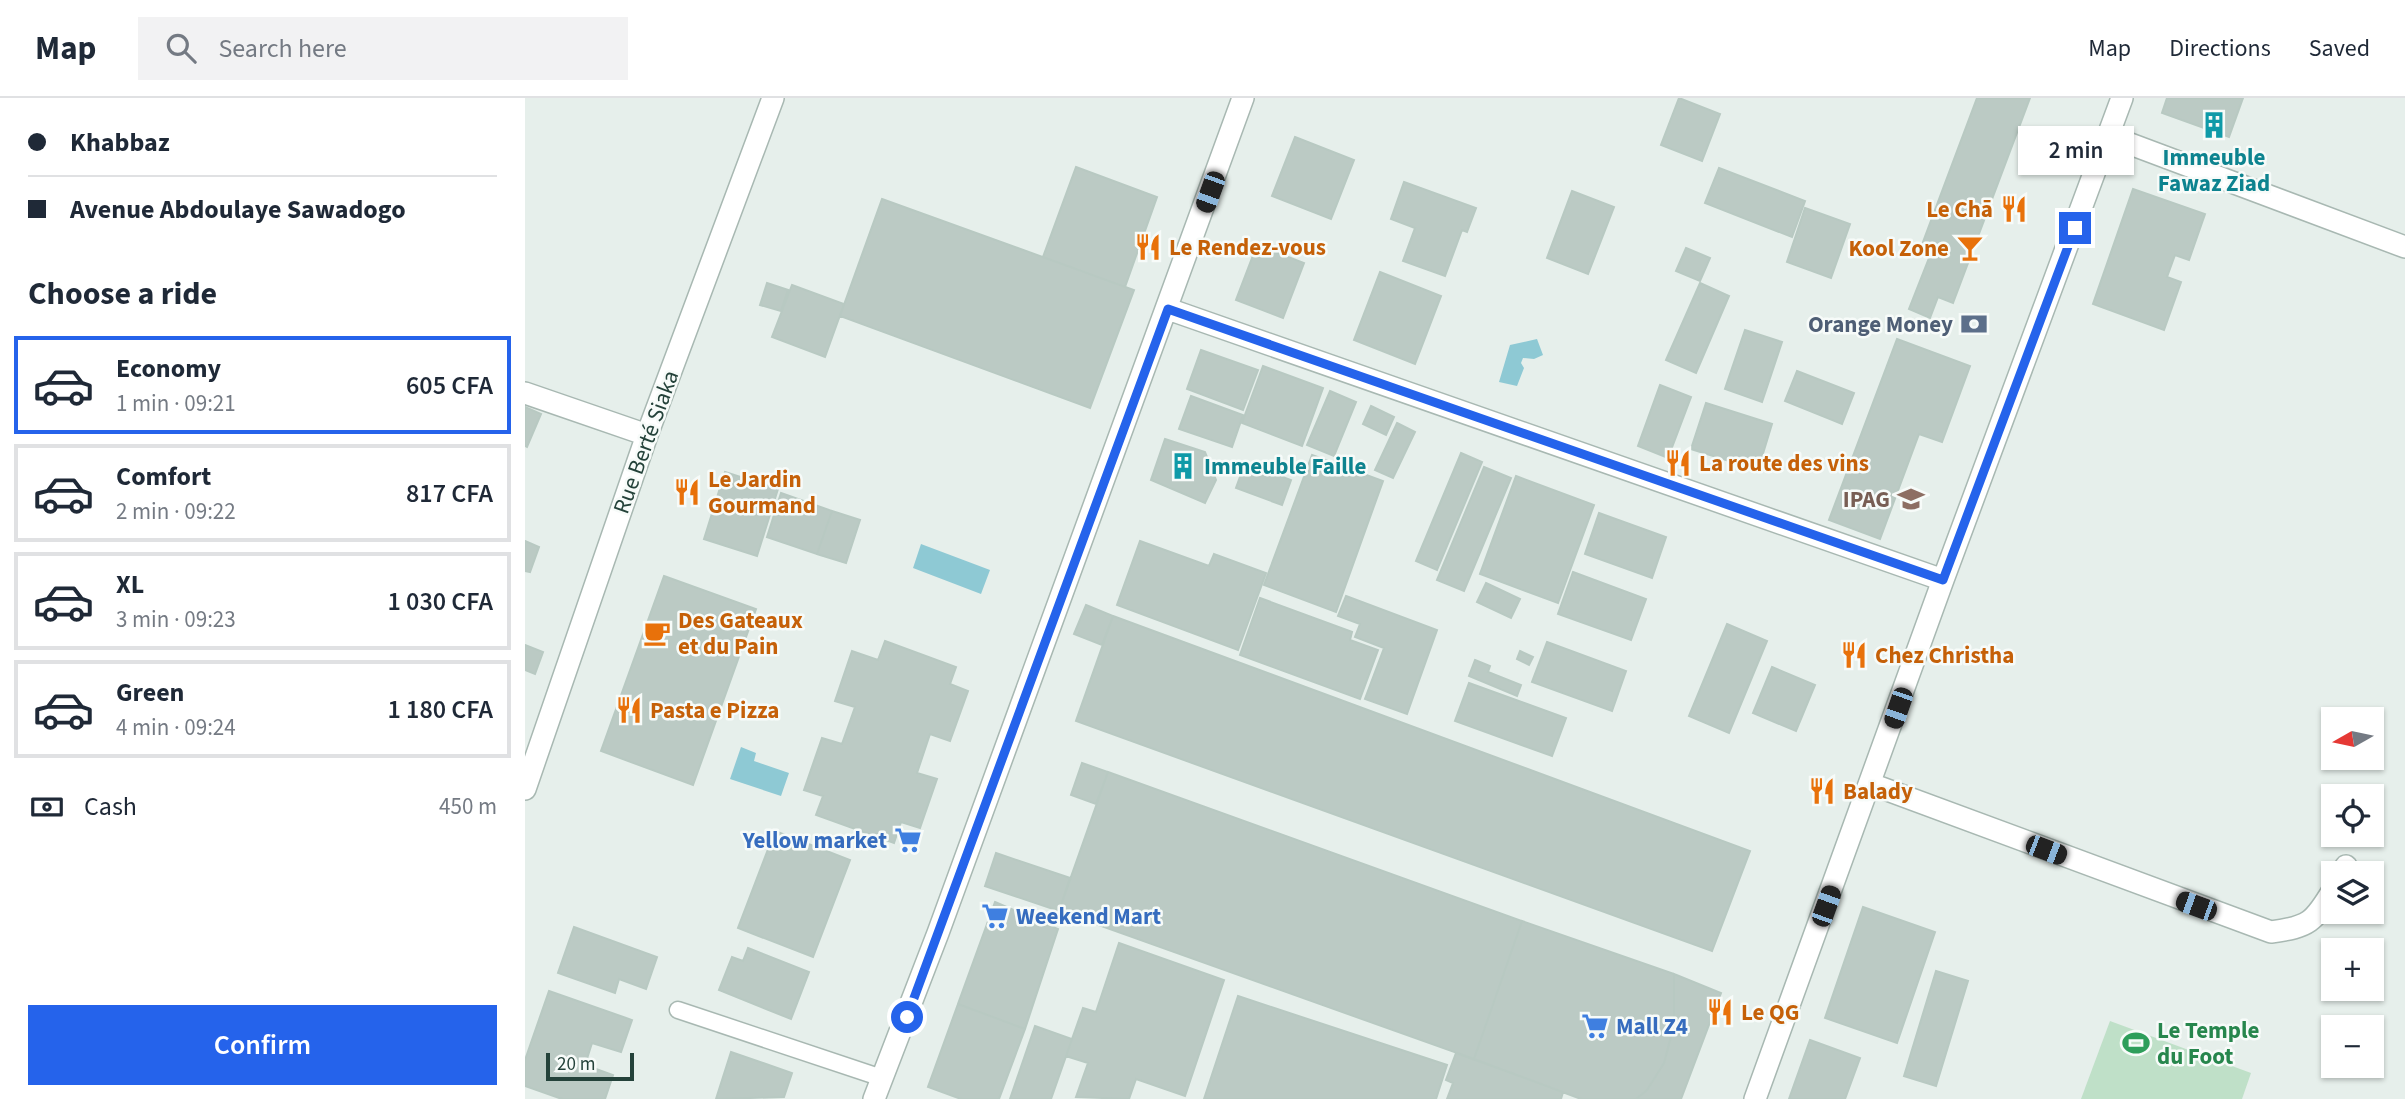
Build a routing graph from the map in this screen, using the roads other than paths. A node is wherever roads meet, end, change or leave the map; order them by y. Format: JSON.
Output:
{"nodes":[{"id":1,"x":772,"y":98,"type":"edge"},
{"id":2,"x":1243,"y":98,"type":"edge"},
{"id":3,"x":2122,"y":98,"type":"edge"},
{"id":4,"x":2109,"y":136,"type":"junction"},
{"id":5,"x":2405,"y":247,"type":"edge"},
{"id":6,"x":1168,"y":309,"type":"junction"},
{"id":7,"x":525,"y":393,"type":"edge"},
{"id":8,"x":647,"y":435,"type":"junction"},
{"id":9,"x":1943,"y":580,"type":"junction"},
{"id":10,"x":1871,"y":784,"type":"junction"},
{"id":11,"x":525,"y":789,"type":"edge"},
{"id":12,"x":2321,"y":910,"type":"edge"},
{"id":13,"x":678,"y":1010,"type":"dead end"},
{"id":14,"x":882,"y":1078,"type":"junction"},
{"id":15,"x":874,"y":1099,"type":"edge"},
{"id":16,"x":1755,"y":1099,"type":"edge"}],
"edges":[{"from":1,"to":8,"type":"street","name":"Rue Berté Siaka"},
{"from":2,"to":6,"type":"street"},
{"from":3,"to":4,"type":"street"},
{"from":4,"to":5,"type":"street"},
{"from":4,"to":9,"type":"street"},
{"from":6,"to":9,"type":"street"},
{"from":6,"to":14,"type":"street"},
{"from":7,"to":8,"type":"street"},
{"from":8,"to":11,"type":"street","name":"Rue Berté Siaka"},
{"from":9,"to":10,"type":"street"},
{"from":10,"to":12,"type":"street"},
{"from":10,"to":16,"type":"street"},
{"from":13,"to":14,"type":"lane"},
{"from":14,"to":15,"type":"street"}]}
